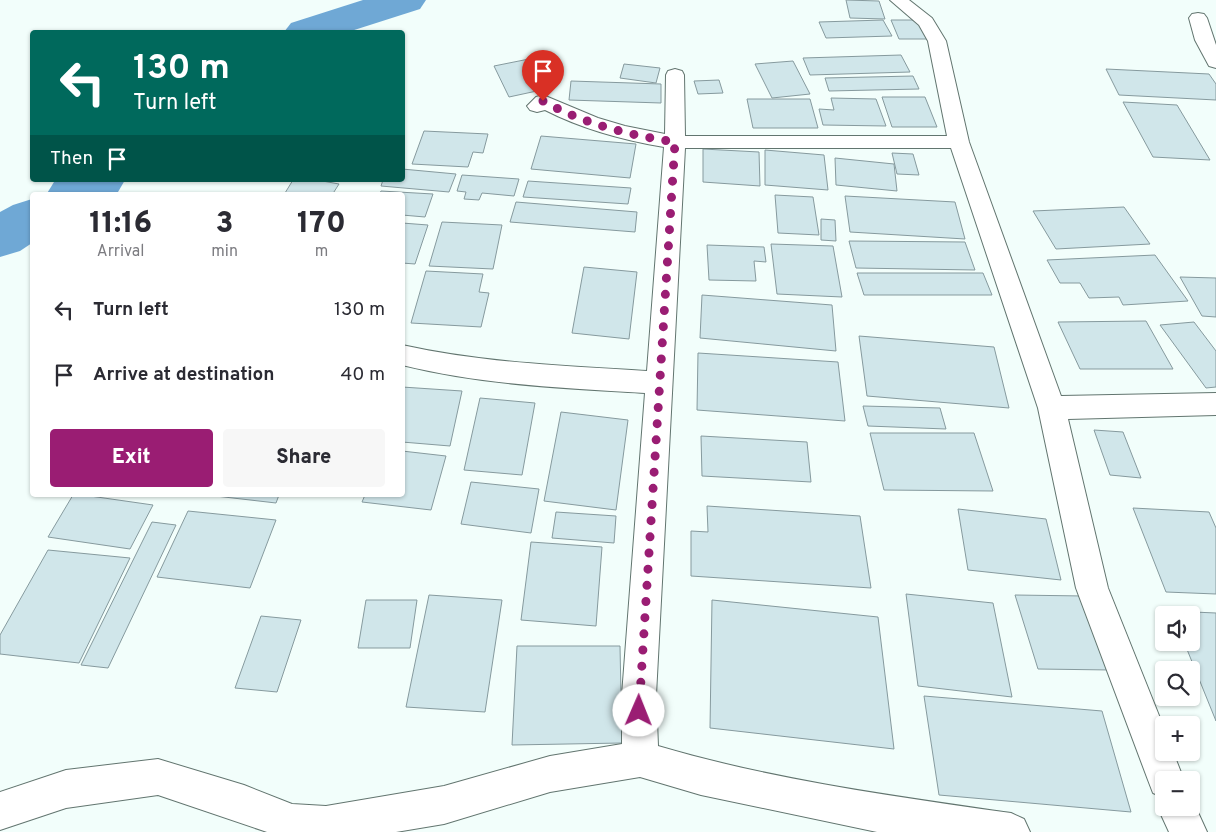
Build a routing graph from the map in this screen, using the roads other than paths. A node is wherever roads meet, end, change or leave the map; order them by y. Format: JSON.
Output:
{"nodes":[{"id":1,"x":898,"y":0,"type":"edge"},
{"id":2,"x":1198,"y":18,"type":"dead end"},
{"id":3,"x":1216,"y":62,"type":"edge"},
{"id":4,"x":675,"y":74,"type":"dead end"},
{"id":5,"x":537,"y":106,"type":"dead end"},
{"id":6,"x":675,"y":142,"type":"junction"},
{"id":7,"x":959,"y":142,"type":"junction"},
{"id":8,"x":405,"y":357,"type":"edge"},
{"id":9,"x":660,"y":383,"type":"junction"},
{"id":10,"x":1216,"y":404,"type":"edge"},
{"id":11,"x":1052,"y":408,"type":"junction"},
{"id":12,"x":640,"y":759,"type":"junction"},
{"id":13,"x":1163,"y":771,"type":"edge"},
{"id":14,"x":0,"y":811,"type":"edge"},
{"id":15,"x":1181,"y":816,"type":"edge"},
{"id":16,"x":1011,"y":832,"type":"edge"},
{"id":17,"x":1188,"y":832,"type":"edge"}],
"edges":[{"from":1,"to":7,"type":"street"},
{"from":2,"to":3,"type":"street"},
{"from":4,"to":6,"type":"street"},
{"from":5,"to":6,"type":"street"},
{"from":6,"to":7,"type":"street"},
{"from":6,"to":9,"type":"street"},
{"from":7,"to":11,"type":"street"},
{"from":8,"to":9,"type":"street"},
{"from":9,"to":12,"type":"street"},
{"from":10,"to":11,"type":"street"},
{"from":11,"to":13,"type":"street"},
{"from":12,"to":14,"type":"street"},
{"from":12,"to":16,"type":"street"},
{"from":15,"to":17,"type":"street"}]}
